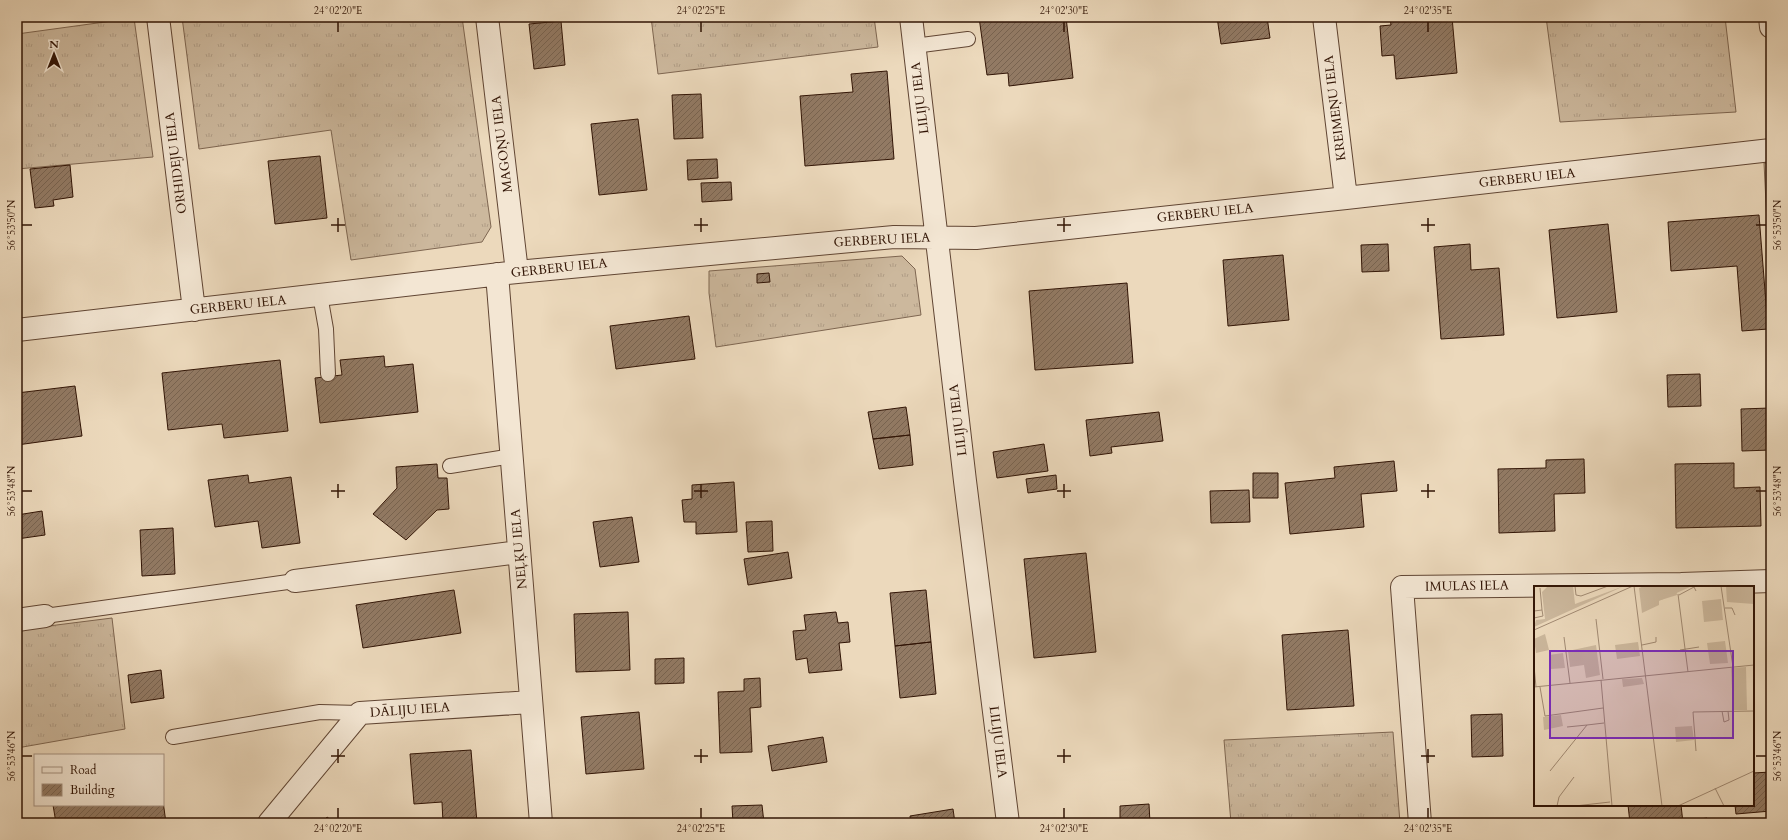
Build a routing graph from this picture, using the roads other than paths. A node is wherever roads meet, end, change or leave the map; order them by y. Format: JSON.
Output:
{"nodes":[{"id":1,"x":158,"y":17,"type":"edge"},
{"id":2,"x":487,"y":17,"type":"edge"},
{"id":3,"x":911,"y":17,"type":"edge"},
{"id":4,"x":1324,"y":17,"type":"edge"},
{"id":5,"x":1770,"y":17,"type":"edge"},
{"id":6,"x":1771,"y":27,"type":"edge"},
{"id":7,"x":968,"y":39,"type":"dead end"},
{"id":8,"x":914,"y":46,"type":"junction"},
{"id":9,"x":1771,"y":150,"type":"edge"},
{"id":10,"x":1346,"y":198,"type":"junction"},
{"id":11,"x":936,"y":237,"type":"junction"},
{"id":12,"x":507,"y":273,"type":"junction"},
{"id":13,"x":320,"y":295,"type":"junction"},
{"id":14,"x":194,"y":310,"type":"junction"},
{"id":15,"x":17,"y":330,"type":"edge"},
{"id":16,"x":328,"y":374,"type":"dead end"},
{"id":17,"x":512,"y":456,"type":"junction"},
{"id":18,"x":450,"y":466,"type":"dead end"},
{"id":19,"x":519,"y":552,"type":"junction"},
{"id":20,"x":295,"y":581,"type":"joint"},
{"id":21,"x":1771,"y":581,"type":"edge"},
{"id":22,"x":1742,"y":584,"type":"edge"},
{"id":23,"x":1682,"y":586,"type":"edge"},
{"id":24,"x":1534,"y":587,"type":"edge"},
{"id":25,"x":45,"y":616,"type":"joint"},
{"id":26,"x":17,"y":620,"type":"edge"},
{"id":27,"x":531,"y":702,"type":"junction"},
{"id":28,"x":360,"y":713,"type":"junction"},
{"id":29,"x":173,"y":737,"type":"dead end"},
{"id":30,"x":269,"y":823,"type":"edge"},
{"id":31,"x":541,"y":823,"type":"edge"},
{"id":32,"x":1008,"y":823,"type":"edge"},
{"id":33,"x":1420,"y":823,"type":"edge"}],
"edges":[{"from":1,"to":14,"type":"street","name":"ORHIDEJU IELA"},
{"from":2,"to":12,"type":"street","name":"MAGOŅU IELA"},
{"from":3,"to":8,"type":"street","name":"LILIJU IELA"},
{"from":4,"to":10,"type":"street","name":"KREIMEŅU IELA"},
{"from":5,"to":6,"type":"street"},
{"from":7,"to":8,"type":"lane"},
{"from":8,"to":11,"type":"street","name":"LILIJU IELA"},
{"from":9,"to":10,"type":"street","name":"GERBERU IELA"},
{"from":10,"to":11,"type":"street","name":"GERBERU IELA"},
{"from":11,"to":12,"type":"street","name":"GERBERU IELA"},
{"from":11,"to":32,"type":"street","name":"LILIJU IELA"},
{"from":12,"to":13,"type":"street","name":"GERBERU IELA"},
{"from":12,"to":17,"type":"street","name":"NEĻĶU IELA"},
{"from":13,"to":14,"type":"street","name":"GERBERU IELA"},
{"from":13,"to":16,"type":"lane"},
{"from":14,"to":15,"type":"street","name":"GERBERU IELA"},
{"from":17,"to":18,"type":"lane"},
{"from":17,"to":19,"type":"street","name":"NEĻĶU IELA"},
{"from":19,"to":20,"type":"street"},
{"from":19,"to":27,"type":"street","name":"NEĻĶU IELA"},
{"from":20,"to":25,"type":"lane"},
{"from":21,"to":22,"type":"street","name":"IMULAS IELA"},
{"from":22,"to":23,"type":"street","name":"IMULAS IELA"},
{"from":24,"to":33,"type":"street","name":"IMULAS IELA"},
{"from":25,"to":26,"type":"street"},
{"from":27,"to":28,"type":"street","name":"DĀLIJU IELA"},
{"from":27,"to":31,"type":"street","name":"NEĻĶU IELA"},
{"from":28,"to":29,"type":"lane"},
{"from":28,"to":30,"type":"street","name":"DĀLIJU IELA"}]}
